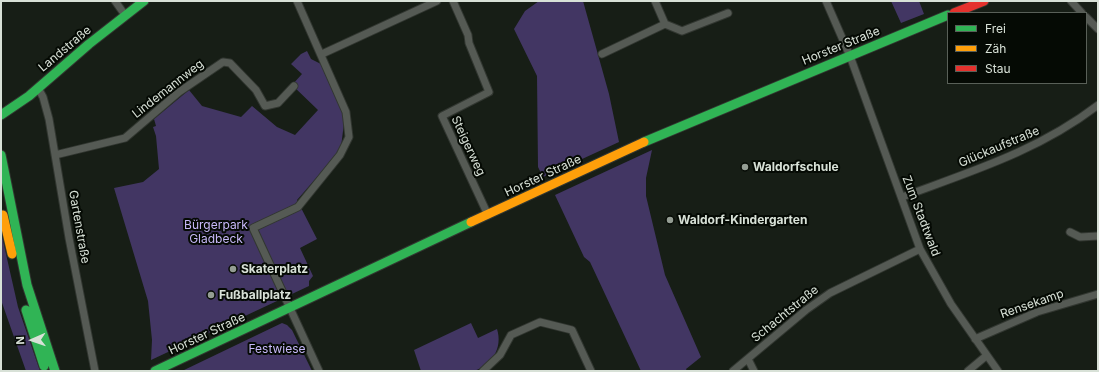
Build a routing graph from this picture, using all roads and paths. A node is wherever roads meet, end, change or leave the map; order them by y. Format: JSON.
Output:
{"nodes":[{"id":1,"x":115,"y":1,"type":"edge"},
{"id":2,"x":144,"y":1,"type":"edge"},
{"id":3,"x":297,"y":1,"type":"edge"},
{"id":4,"x":437,"y":1,"type":"edge"},
{"id":5,"x":453,"y":1,"type":"edge"},
{"id":6,"x":655,"y":1,"type":"edge"},
{"id":7,"x":826,"y":1,"type":"edge"},
{"id":8,"x":984,"y":1,"type":"edge"},
{"id":9,"x":1071,"y":1,"type":"edge"},
{"id":10,"x":956,"y":12,"type":"edge"},
{"id":11,"x":1081,"y":12,"type":"edge"},
{"id":12,"x":728,"y":13,"type":"dead end"},
{"id":13,"x":125,"y":15,"type":"junction"},
{"id":14,"x":947,"y":15,"type":"edge"},
{"id":15,"x":1087,"y":18,"type":"edge"},
{"id":16,"x":665,"y":24,"type":"junction"},
{"id":17,"x":1098,"y":29,"type":"edge"},
{"id":18,"x":322,"y":54,"type":"junction"},
{"id":19,"x":602,"y":54,"type":"dead end"},
{"id":20,"x":850,"y":56,"type":"junction"},
{"id":21,"x":294,"y":86,"type":"dead end"},
{"id":22,"x":38,"y":88,"type":"junction"},
{"id":23,"x":1098,"y":105,"type":"edge"},
{"id":24,"x":1,"y":115,"type":"edge"},
{"id":25,"x":1,"y":155,"type":"edge"},
{"id":26,"x":55,"y":155,"type":"junction"},
{"id":27,"x":902,"y":197,"type":"junction"},
{"id":28,"x":1,"y":202,"type":"edge"},
{"id":29,"x":488,"y":215,"type":"junction"},
{"id":30,"x":1070,"y":232,"type":"dead end"},
{"id":31,"x":1098,"y":236,"type":"edge"},
{"id":32,"x":920,"y":249,"type":"junction"},
{"id":33,"x":1098,"y":294,"type":"edge"},
{"id":34,"x":290,"y":307,"type":"junction"},
{"id":35,"x":975,"y":339,"type":"junction"},
{"id":36,"x":986,"y":356,"type":"junction"},
{"id":37,"x":748,"y":359,"type":"junction"},
{"id":38,"x":46,"y":371,"type":"edge"},
{"id":39,"x":55,"y":371,"type":"edge"},
{"id":40,"x":95,"y":371,"type":"edge"},
{"id":41,"x":155,"y":371,"type":"edge"},
{"id":42,"x":319,"y":371,"type":"edge"},
{"id":43,"x":483,"y":371,"type":"edge"},
{"id":44,"x":591,"y":371,"type":"edge"},
{"id":45,"x":733,"y":371,"type":"edge"},
{"id":46,"x":754,"y":371,"type":"edge"},
{"id":47,"x":968,"y":371,"type":"edge"},
{"id":48,"x":998,"y":371,"type":"edge"}],
"edges":[{"from":1,"to":13,"type":"street"},
{"from":2,"to":13,"type":"main road","name":"Landstraße"},
{"from":3,"to":18,"type":"street"},
{"from":4,"to":18,"type":"street"},
{"from":5,"to":29,"type":"street","name":"Steigerweg"},
{"from":6,"to":16,"type":"street"},
{"from":7,"to":20,"type":"street","name":"Zum Stadtwald"},
{"from":8,"to":10,"type":"main road"},
{"from":9,"to":11,"type":"street"},
{"from":12,"to":16,"type":"street"},
{"from":13,"to":22,"type":"main road","name":"Landstraße"},
{"from":14,"to":20,"type":"main road","name":"Horster Straße"},
{"from":15,"to":17,"type":"street"},
{"from":16,"to":19,"type":"street"},
{"from":18,"to":34,"type":"street"},
{"from":20,"to":27,"type":"street","name":"Zum Stadtwald"},
{"from":20,"to":29,"type":"main road","name":"Horster Straße"},
{"from":21,"to":26,"type":"street","name":"Lindemannweg"},
{"from":22,"to":24,"type":"main road","name":"Landstraße"},
{"from":22,"to":26,"type":"street","name":"Gartenstraße"},
{"from":23,"to":27,"type":"street","name":"Glückaufstraße"},
{"from":25,"to":39,"type":"main road"},
{"from":26,"to":40,"type":"street","name":"Gartenstraße"},
{"from":27,"to":32,"type":"street","name":"Zum Stadtwald"},
{"from":28,"to":38,"type":"main road"},
{"from":29,"to":34,"type":"main road","name":"Horster Straße"},
{"from":30,"to":31,"type":"street"},
{"from":32,"to":35,"type":"street","name":"Zum Stadtwald"},
{"from":32,"to":37,"type":"street","name":"Schachtstraße"},
{"from":33,"to":35,"type":"street","name":"Rensekamp"},
{"from":34,"to":41,"type":"main road","name":"Horster Straße"},
{"from":34,"to":42,"type":"street"},
{"from":35,"to":36,"type":"street","name":"Zum Stadtwald"},
{"from":36,"to":47,"type":"street"},
{"from":36,"to":48,"type":"street","name":"Zum Stadtwald"},
{"from":37,"to":45,"type":"street","name":"Schachtstraße"},
{"from":37,"to":46,"type":"street"},
{"from":43,"to":44,"type":"street"}]}
